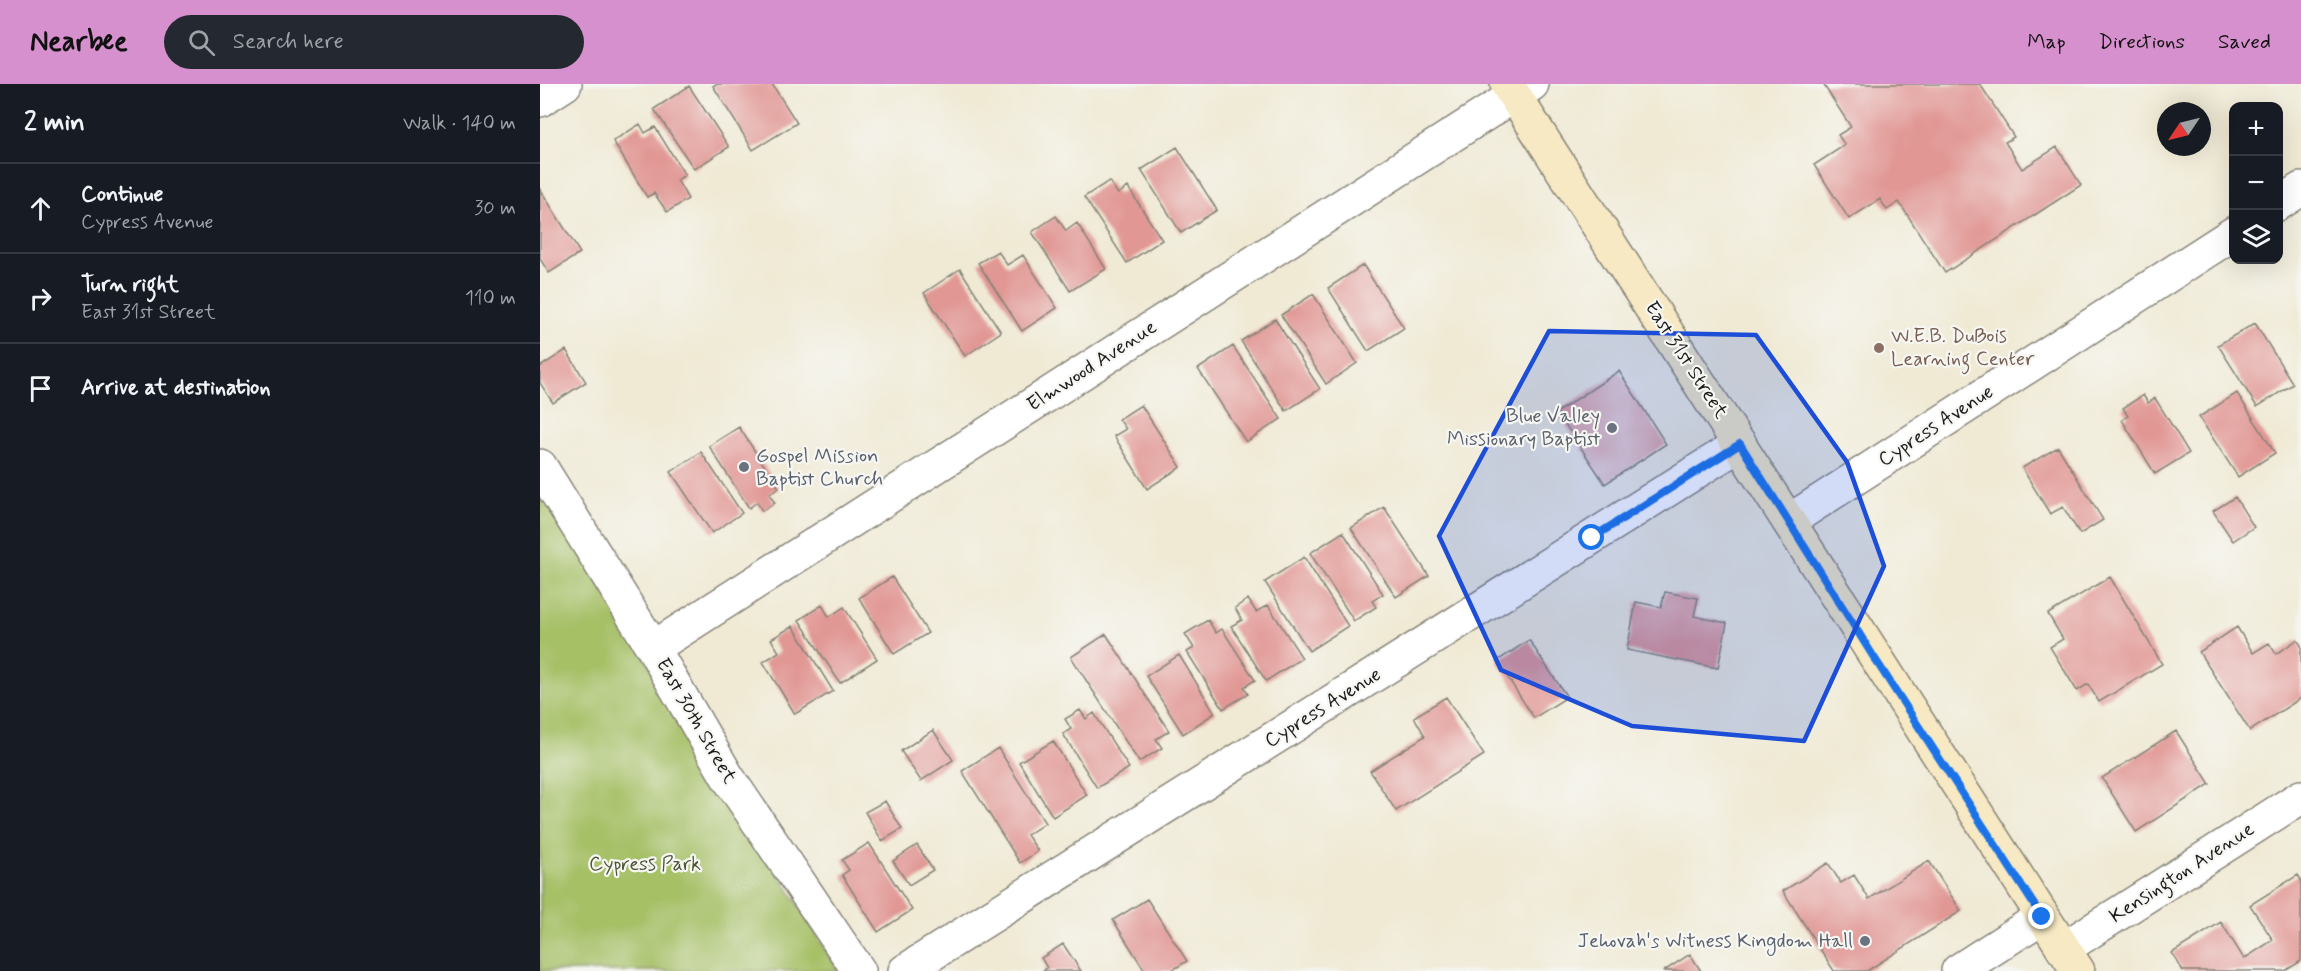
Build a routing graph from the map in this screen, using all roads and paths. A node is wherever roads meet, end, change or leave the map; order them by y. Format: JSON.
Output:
{"nodes":[{"id":1,"x":565,"y":84,"type":"edge"},
{"id":2,"x":1518,"y":88,"type":"edge"},
{"id":3,"x":540,"y":100,"type":"edge"},
{"id":4,"x":2301,"y":189,"type":"edge"},
{"id":5,"x":2283,"y":201,"type":"edge"},
{"id":6,"x":2229,"y":236,"type":"edge"},
{"id":7,"x":1740,"y":444,"type":"junction"},
{"id":8,"x":540,"y":466,"type":"edge"},
{"id":9,"x":1789,"y":521,"type":"junction"},
{"id":10,"x":653,"y":648,"type":"junction"},
{"id":11,"x":2301,"y":797,"type":"edge"},
{"id":12,"x":2042,"y":917,"type":"junction"},
{"id":13,"x":2071,"y":960,"type":"edge"},
{"id":14,"x":859,"y":971,"type":"edge"},
{"id":15,"x":905,"y":971,"type":"edge"},
{"id":16,"x":1958,"y":971,"type":"edge"}],
"edges":[{"from":1,"to":3,"type":"street"},
{"from":2,"to":7,"type":"main road","name":"East 31st Street"},
{"from":2,"to":10,"type":"street","name":"Elmwood Avenue"},
{"from":4,"to":5,"type":"street"},
{"from":6,"to":9,"type":"street","name":"Cypress Avenue"},
{"from":7,"to":9,"type":"main road","name":"East 31st Street"},
{"from":7,"to":15,"type":"street","name":"Cypress Avenue"},
{"from":8,"to":10,"type":"street","name":"East 30th Street"},
{"from":9,"to":12,"type":"main road","name":"East 31st Street"},
{"from":10,"to":14,"type":"street","name":"East 30th Street"},
{"from":11,"to":13,"type":"street","name":"Kensington Avenue"},
{"from":12,"to":13,"type":"main road","name":"East 31st Street"},
{"from":12,"to":16,"type":"street"}]}
